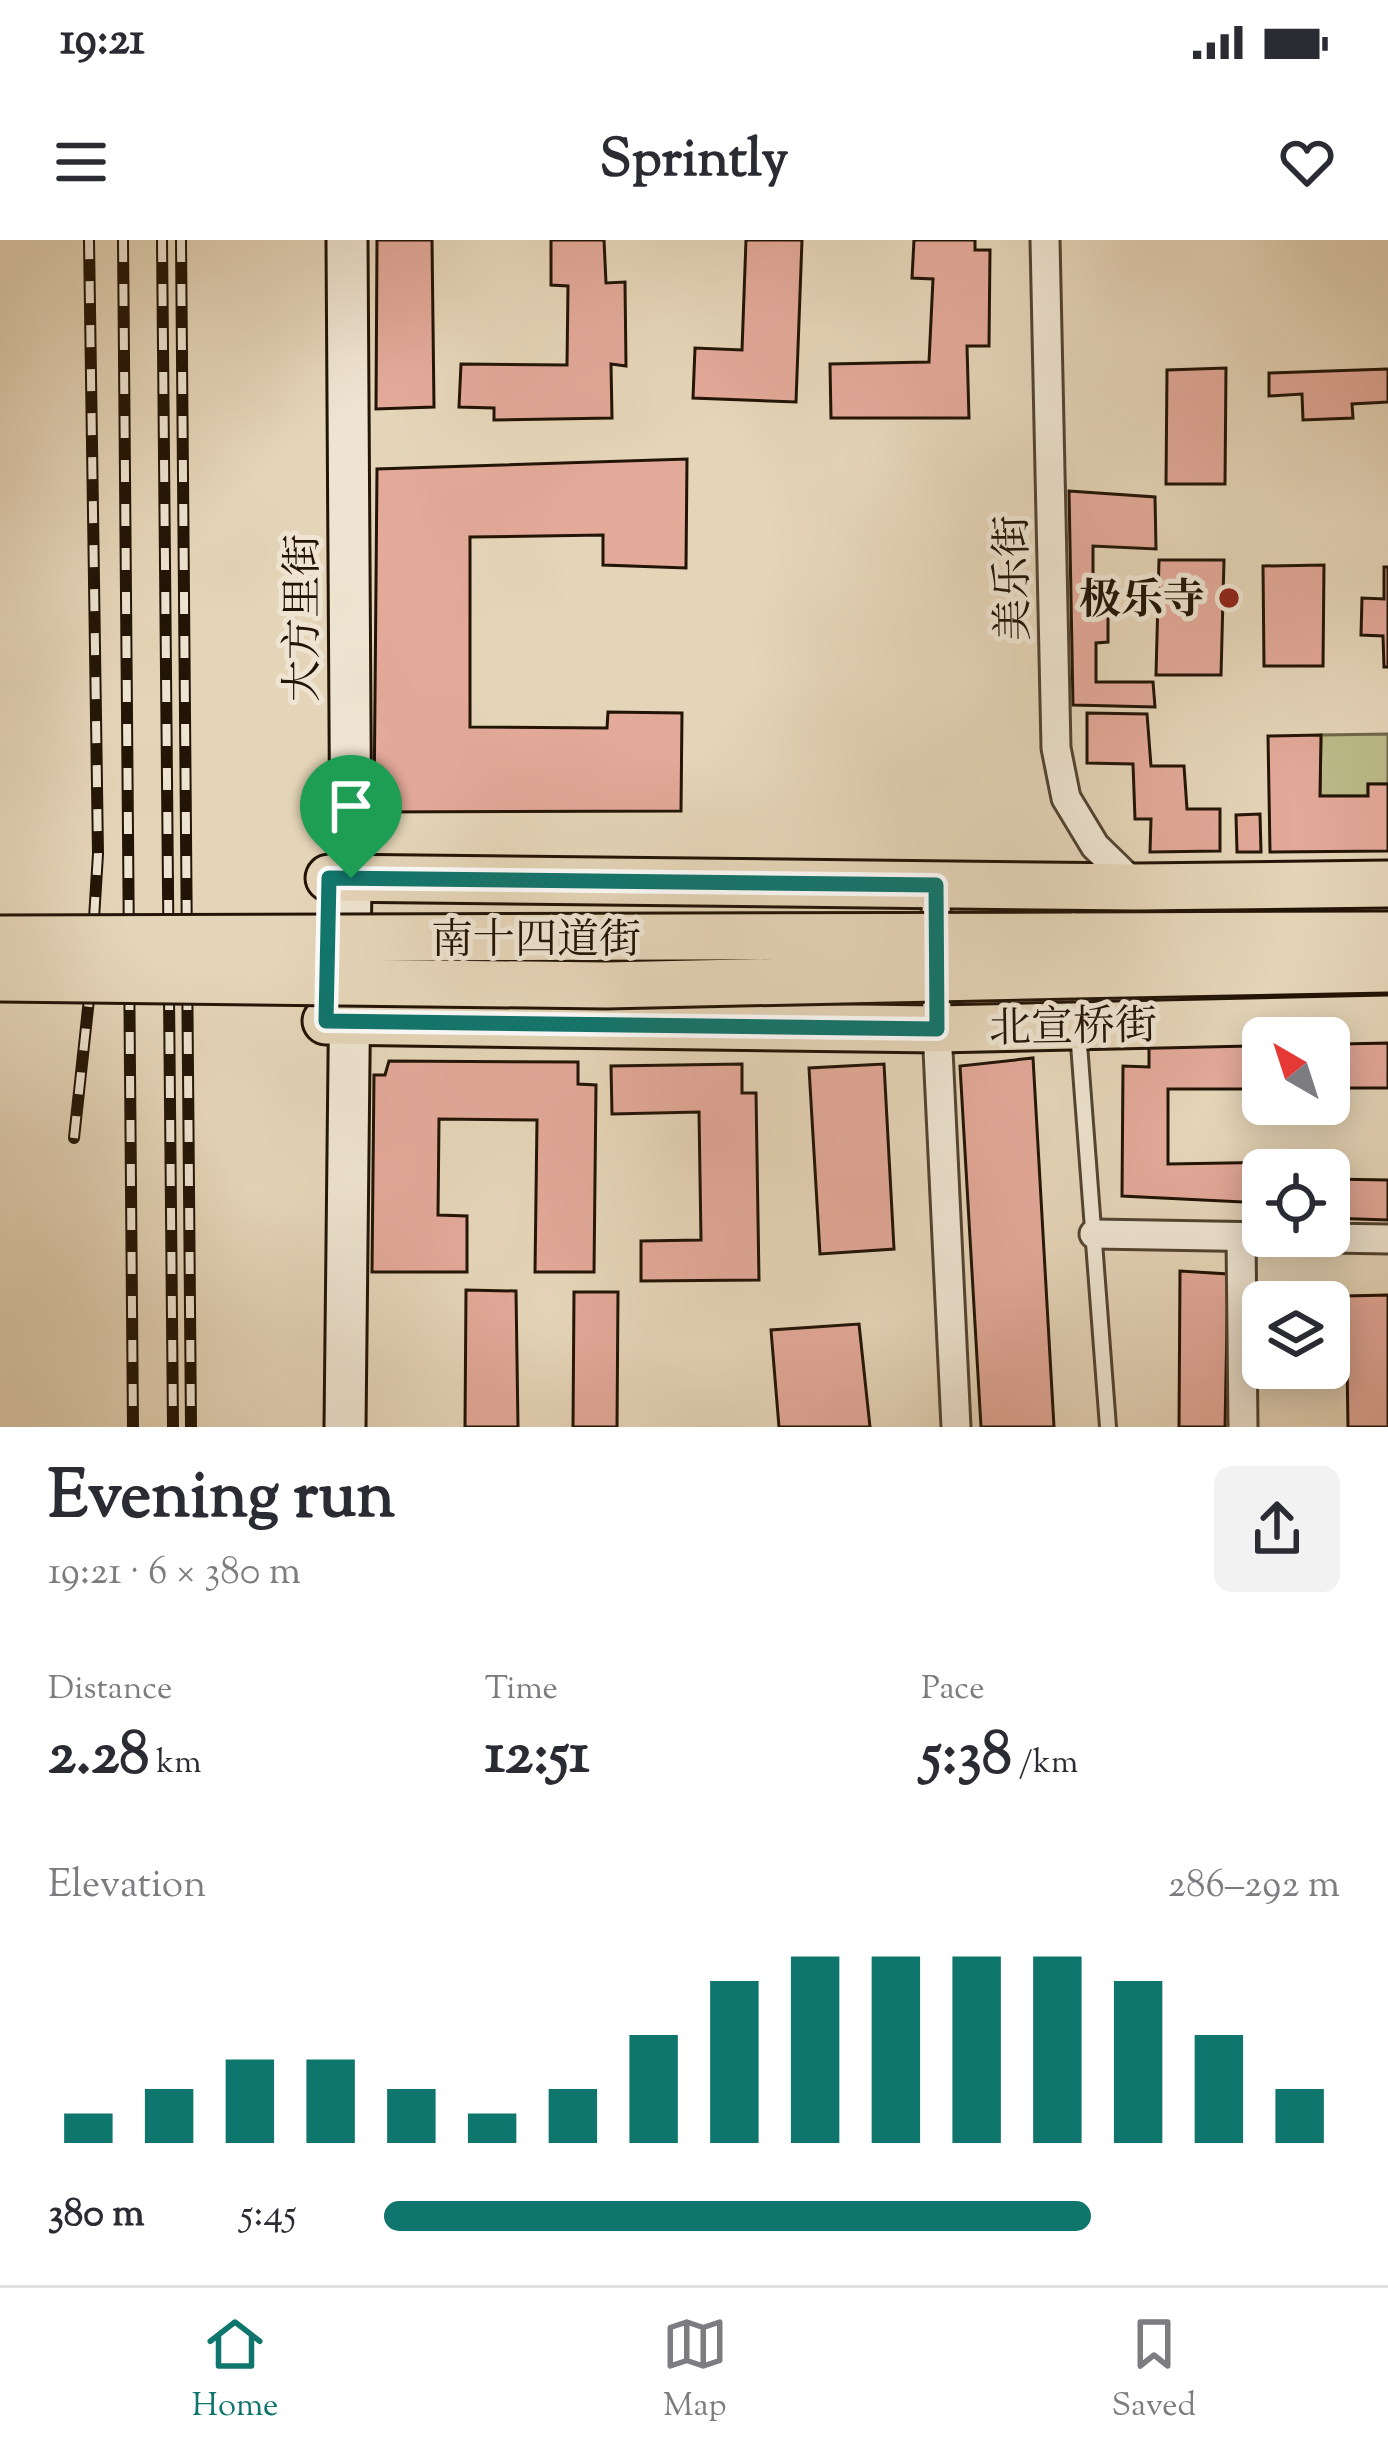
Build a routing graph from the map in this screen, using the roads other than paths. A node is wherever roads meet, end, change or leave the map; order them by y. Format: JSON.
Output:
{"nodes":[{"id":1,"x":327,"y":240,"type":"edge"},
{"id":2,"x":347,"y":240,"type":"edge"},
{"id":3,"x":1045,"y":240,"type":"edge"},
{"id":4,"x":340,"y":878,"type":"junction"},
{"id":5,"x":1388,"y":884,"type":"edge"},
{"id":6,"x":936,"y":885,"type":"junction"},
{"id":7,"x":1137,"y":887,"type":"junction"},
{"id":8,"x":1388,"y":934,"type":"edge"},
{"id":9,"x":0,"y":939,"type":"edge"},
{"id":10,"x":1073,"y":956,"type":"junction"},
{"id":11,"x":1388,"y":969,"type":"edge"},
{"id":12,"x":0,"y":978,"type":"edge"},
{"id":13,"x":1388,"y":1019,"type":"edge"},
{"id":14,"x":337,"y":1021,"type":"junction"},
{"id":15,"x":1078,"y":1024,"type":"junction"},
{"id":16,"x":937,"y":1029,"type":"junction"},
{"id":17,"x":1094,"y":1234,"type":"junction"},
{"id":18,"x":1241,"y":1237,"type":"junction"},
{"id":19,"x":1388,"y":1239,"type":"edge"},
{"id":20,"x":325,"y":1427,"type":"edge"},
{"id":21,"x":345,"y":1427,"type":"edge"},
{"id":22,"x":956,"y":1427,"type":"edge"},
{"id":23,"x":1108,"y":1427,"type":"edge"},
{"id":24,"x":1244,"y":1427,"type":"edge"}],
"edges":[{"from":1,"to":4,"type":"main road","name":"大方里街"},
{"from":2,"to":4,"type":"main road","name":"大方里街"},
{"from":3,"to":7,"type":"street","name":"美乐街"},
{"from":4,"to":6,"type":"main road"},
{"from":4,"to":14,"type":"main road","name":"大方里街"},
{"from":5,"to":7,"type":"main road"},
{"from":6,"to":7,"type":"main road"},
{"from":6,"to":16,"type":"street"},
{"from":8,"to":10,"type":"main road","name":"北宣桥街"},
{"from":9,"to":10,"type":"main road","name":"南十四道街","bridge":true},
{"from":10,"to":11,"type":"main road","name":"北宣桥街"},
{"from":10,"to":12,"type":"main road","bridge":true},
{"from":13,"to":15,"type":"main road","name":"北宣桥街"},
{"from":14,"to":16,"type":"main road","name":"北宣桥街"},
{"from":14,"to":20,"type":"main road","name":"大方里街"},
{"from":14,"to":21,"type":"main road","name":"大方里街"},
{"from":15,"to":16,"type":"main road","name":"北宣桥街"},
{"from":15,"to":17,"type":"lane"},
{"from":16,"to":22,"type":"street"},
{"from":17,"to":18,"type":"street"},
{"from":17,"to":23,"type":"lane"},
{"from":18,"to":19,"type":"street"},
{"from":18,"to":24,"type":"street"}]}
